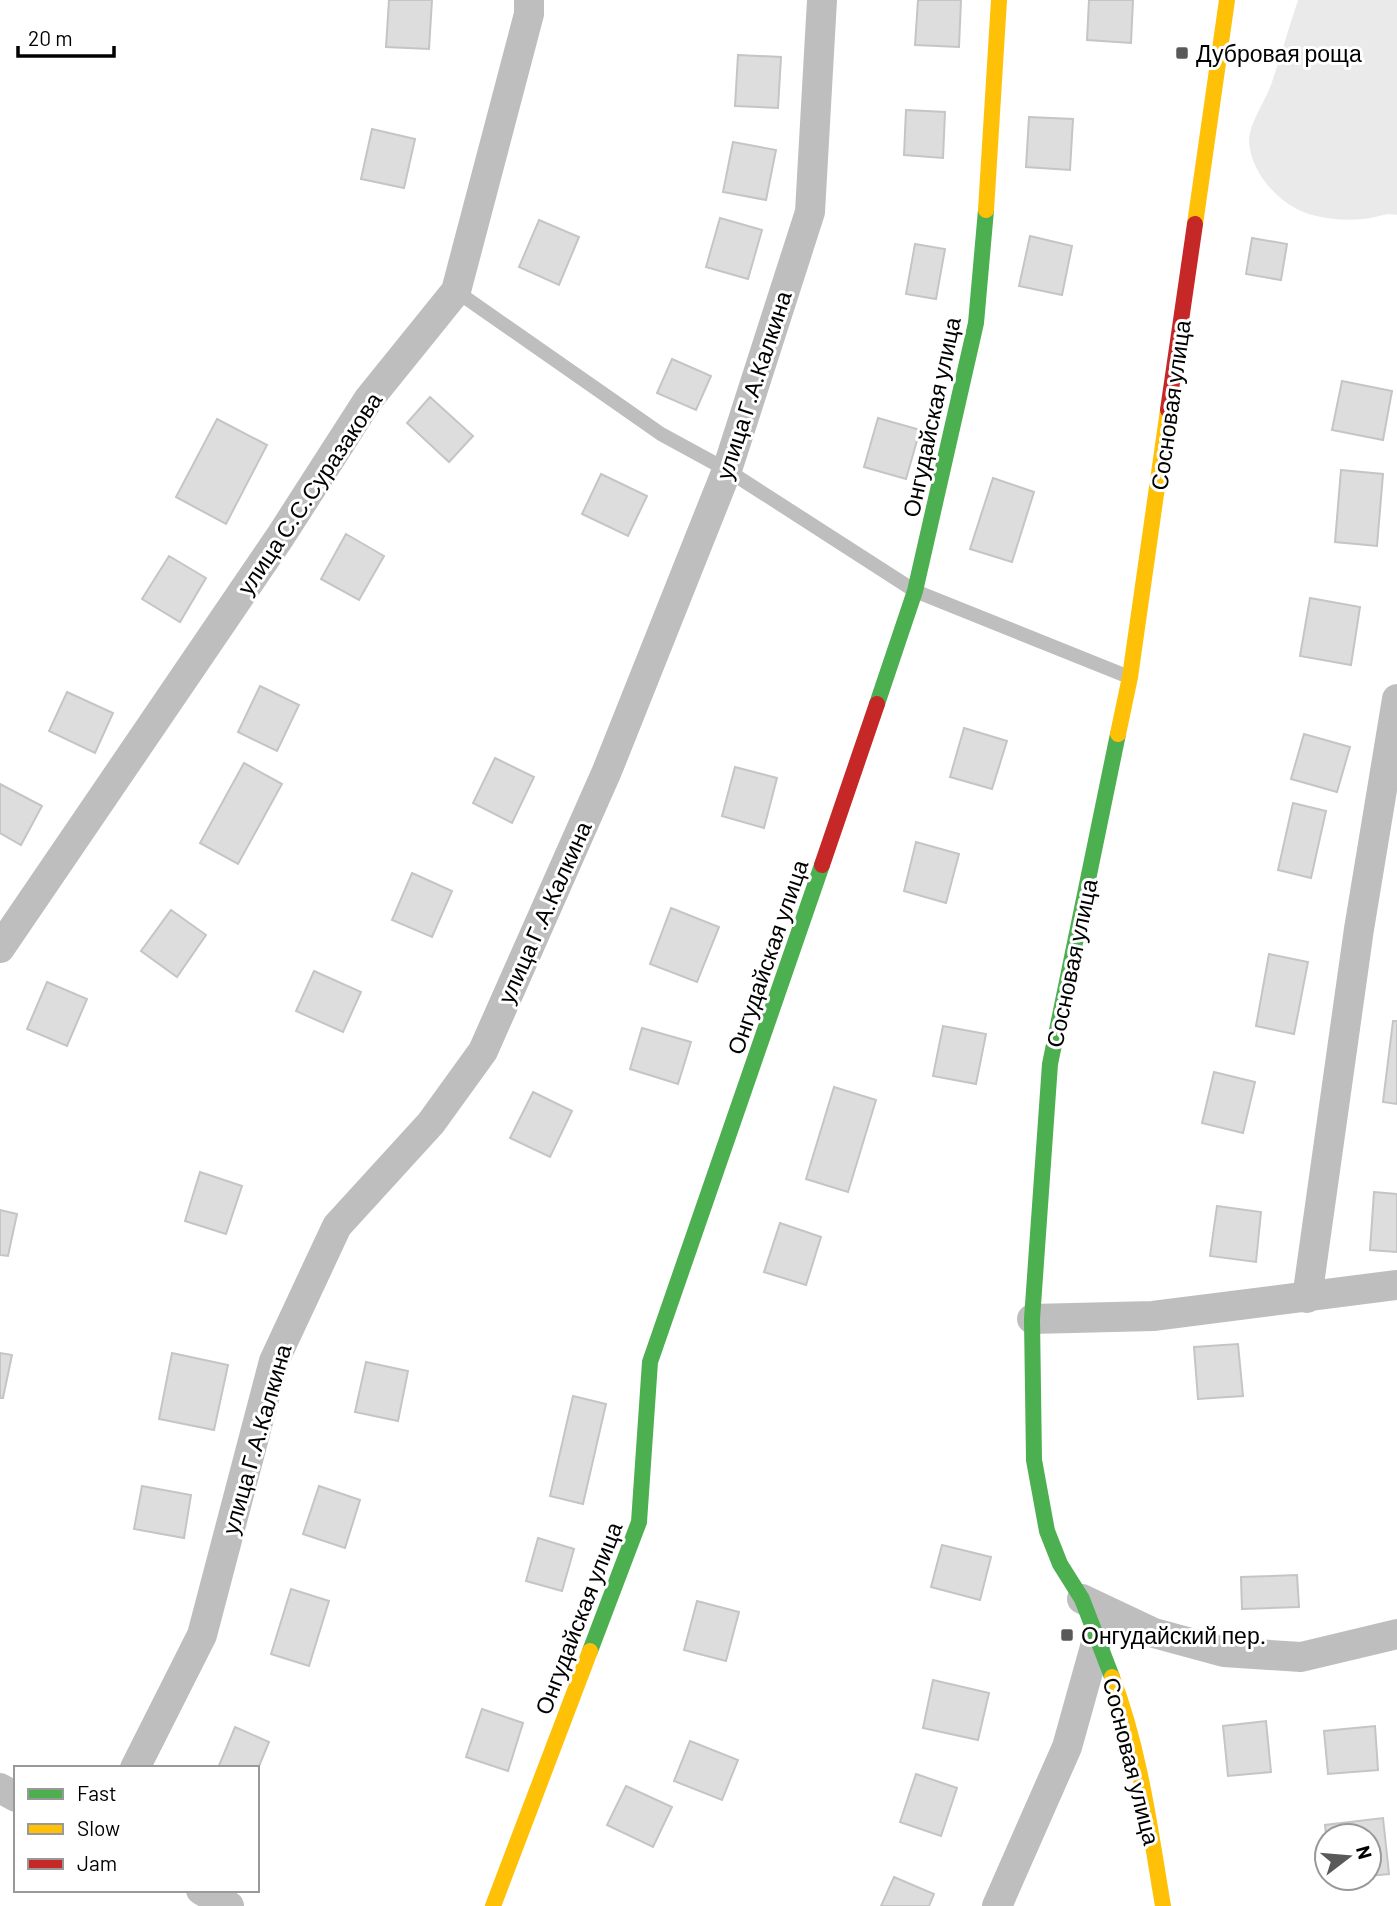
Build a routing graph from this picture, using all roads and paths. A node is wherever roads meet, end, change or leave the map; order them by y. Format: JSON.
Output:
{"nodes":[{"id":1,"x":529,"y":0,"type":"edge"},
{"id":2,"x":822,"y":0,"type":"edge"},
{"id":3,"x":999,"y":0,"type":"edge"},
{"id":4,"x":1230,"y":3,"type":"edge"},
{"id":5,"x":456,"y":291,"type":"junction"},
{"id":6,"x":727,"y":470,"type":"junction"},
{"id":7,"x":915,"y":591,"type":"junction"},
{"id":8,"x":1130,"y":677,"type":"junction"},
{"id":9,"x":1397,"y":699,"type":"edge"},
{"id":10,"x":0,"y":948,"type":"edge"},
{"id":11,"x":1397,"y":1285,"type":"edge"},
{"id":12,"x":1307,"y":1297,"type":"junction"},
{"id":13,"x":1032,"y":1319,"type":"junction"},
{"id":14,"x":1082,"y":1599,"type":"junction"},
{"id":15,"x":1397,"y":1634,"type":"edge"},
{"id":16,"x":1098,"y":1636,"type":"junction"},
{"id":17,"x":136,"y":1766,"type":"edge"},
{"id":18,"x":204,"y":1892,"type":"edge"},
{"id":19,"x":229,"y":1906,"type":"edge"},
{"id":20,"x":493,"y":1906,"type":"edge"},
{"id":21,"x":997,"y":1906,"type":"edge"},
{"id":22,"x":1163,"y":1906,"type":"edge"}],
"edges":[{"from":1,"to":5,"type":"street","name":"улица С.С.Суразакова"},
{"from":2,"to":6,"type":"street","name":"улица Г.А.Калкина"},
{"from":3,"to":7,"type":"street","name":"Онгудайская улица"},
{"from":4,"to":8,"type":"street","name":"Сосновая улица"},
{"from":5,"to":6,"type":"lane"},
{"from":5,"to":10,"type":"street","name":"улица С.С.Суразакова"},
{"from":6,"to":7,"type":"lane"},
{"from":6,"to":17,"type":"street","name":"улица Г.А.Калкина"},
{"from":7,"to":8,"type":"lane"},
{"from":7,"to":20,"type":"street","name":"Онгудайская улица"},
{"from":8,"to":13,"type":"street","name":"Сосновая улица"},
{"from":9,"to":12,"type":"street"},
{"from":11,"to":12,"type":"street"},
{"from":12,"to":13,"type":"street"},
{"from":13,"to":14,"type":"street","name":"Сосновая улица"},
{"from":14,"to":15,"type":"street"},
{"from":14,"to":16,"type":"street","name":"Сосновая улица"},
{"from":16,"to":21,"type":"street"},
{"from":16,"to":22,"type":"street","name":"Сосновая улица"},
{"from":18,"to":19,"type":"street"}]}
